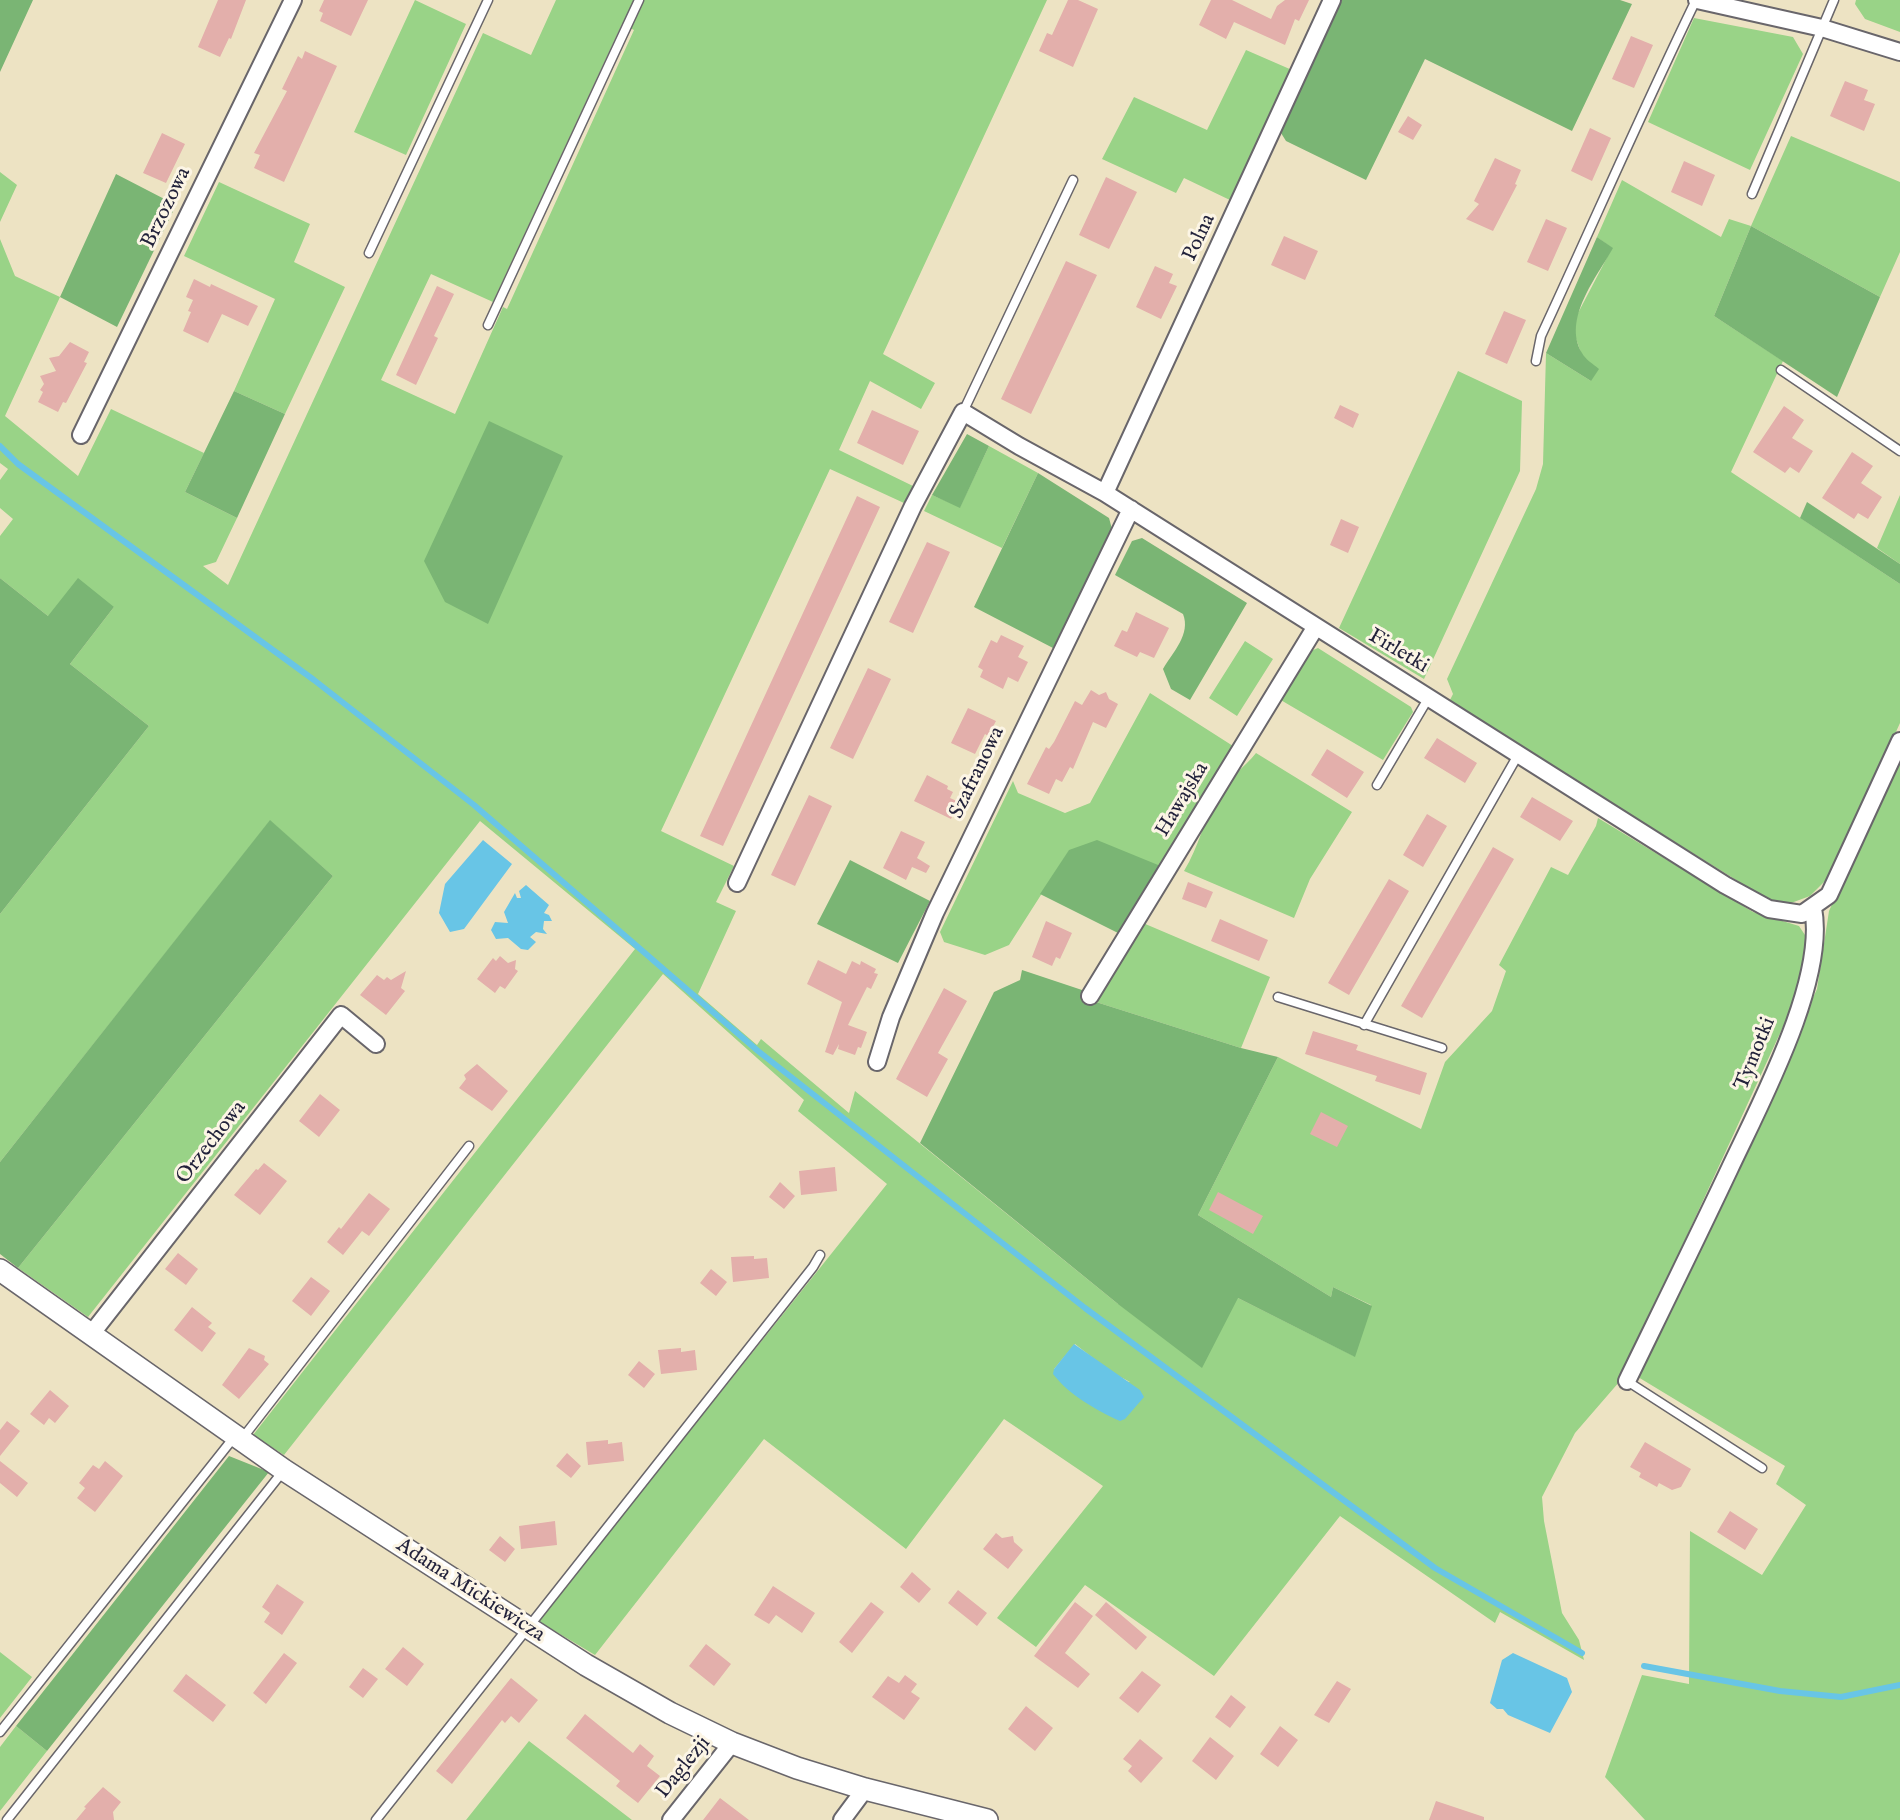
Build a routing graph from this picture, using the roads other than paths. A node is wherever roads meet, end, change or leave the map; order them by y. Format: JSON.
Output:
{"nodes":[{"id":1,"x":293,"y":0,"type":"edge"},
{"id":2,"x":489,"y":0,"type":"edge"},
{"id":3,"x":639,"y":0,"type":"edge"},
{"id":4,"x":1332,"y":0,"type":"edge"},
{"id":5,"x":1696,"y":0,"type":"edge"},
{"id":6,"x":1834,"y":0,"type":"edge"},
{"id":7,"x":1822,"y":28,"type":"junction"},
{"id":8,"x":1900,"y":52,"type":"edge"},
{"id":9,"x":1073,"y":180,"type":"dead end"},
{"id":10,"x":1752,"y":194,"type":"dead end"},
{"id":11,"x":369,"y":253,"type":"dead end"},
{"id":12,"x":489,"y":325,"type":"dead end"},
{"id":13,"x":1536,"y":361,"type":"dead end"},
{"id":14,"x":1781,"y":370,"type":"dead end"},
{"id":15,"x":963,"y":412,"type":"junction"},
{"id":16,"x":81,"y":435,"type":"dead end"},
{"id":17,"x":1900,"y":451,"type":"edge"},
{"id":18,"x":1105,"y":493,"type":"junction"},
{"id":19,"x":1131,"y":509,"type":"junction"},
{"id":20,"x":1315,"y":628,"type":"junction"},
{"id":21,"x":1429,"y":697,"type":"junction"},
{"id":22,"x":1900,"y":741,"type":"edge"},
{"id":23,"x":1518,"y":755,"type":"junction"},
{"id":24,"x":1377,"y":785,"type":"dead end"},
{"id":25,"x":737,"y":883,"type":"dead end"},
{"id":26,"x":1813,"y":908,"type":"junction"},
{"id":27,"x":1090,"y":996,"type":"dead end"},
{"id":28,"x":1278,"y":997,"type":"dead end"},
{"id":29,"x":1364,"y":1025,"type":"junction"},
{"id":30,"x":376,"y":1044,"type":"dead end"},
{"id":31,"x":1442,"y":1048,"type":"dead end"},
{"id":32,"x":877,"y":1062,"type":"dead end"},
{"id":33,"x":469,"y":1146,"type":"dead end"},
{"id":34,"x":820,"y":1255,"type":"dead end"},
{"id":35,"x":0,"y":1270,"type":"edge"},
{"id":36,"x":92,"y":1333,"type":"junction"},
{"id":37,"x":1627,"y":1381,"type":"joint"},
{"id":38,"x":238,"y":1438,"type":"junction"},
{"id":39,"x":1762,"y":1468,"type":"dead end"},
{"id":40,"x":284,"y":1470,"type":"junction"},
{"id":41,"x":526,"y":1627,"type":"junction"},
{"id":42,"x":0,"y":1732,"type":"edge"},
{"id":43,"x":732,"y":1743,"type":"junction"},
{"id":44,"x":865,"y":1789,"type":"junction"},
{"id":45,"x":7,"y":1820,"type":"edge"},
{"id":46,"x":376,"y":1820,"type":"edge"},
{"id":47,"x":671,"y":1820,"type":"edge"},
{"id":48,"x":842,"y":1820,"type":"edge"},
{"id":49,"x":987,"y":1820,"type":"edge"}],
"edges":[{"from":1,"to":16,"type":"street","name":"Brzozowa"},
{"from":2,"to":11,"type":"lane"},
{"from":3,"to":12,"type":"lane"},
{"from":4,"to":18,"type":"street","name":"Polna"},
{"from":5,"to":7,"type":"street"},
{"from":5,"to":13,"type":"lane"},
{"from":6,"to":7,"type":"lane"},
{"from":7,"to":8,"type":"street"},
{"from":7,"to":10,"type":"lane"},
{"from":9,"to":15,"type":"lane"},
{"from":14,"to":17,"type":"lane"},
{"from":15,"to":18,"type":"street","name":"Firletki"},
{"from":15,"to":25,"type":"street"},
{"from":18,"to":19,"type":"street","name":"Firletki"},
{"from":19,"to":20,"type":"street","name":"Firletki"},
{"from":19,"to":32,"type":"street","name":"Szafranowa"},
{"from":20,"to":21,"type":"street","name":"Firletki"},
{"from":20,"to":27,"type":"street","name":"Hawajska"},
{"from":21,"to":23,"type":"street","name":"Firletki"},
{"from":21,"to":24,"type":"lane"},
{"from":22,"to":26,"type":"street"},
{"from":23,"to":26,"type":"street","name":"Firletki"},
{"from":23,"to":29,"type":"lane"},
{"from":26,"to":37,"type":"street","name":"Tymotki"},
{"from":28,"to":29,"type":"lane"},
{"from":29,"to":31,"type":"lane"},
{"from":30,"to":36,"type":"street","name":"Orzechowa"},
{"from":33,"to":38,"type":"lane"},
{"from":34,"to":41,"type":"lane"},
{"from":35,"to":36,"type":"street","name":"Adama Mickiewicza"},
{"from":36,"to":38,"type":"street","name":"Adama Mickiewicza"},
{"from":37,"to":39,"type":"lane"},
{"from":38,"to":40,"type":"street","name":"Adama Mickiewicza"},
{"from":38,"to":42,"type":"lane"},
{"from":40,"to":41,"type":"street","name":"Adama Mickiewicza"},
{"from":40,"to":45,"type":"lane"},
{"from":41,"to":43,"type":"street","name":"Adama Mickiewicza"},
{"from":41,"to":46,"type":"lane"},
{"from":43,"to":44,"type":"street","name":"Adama Mickiewicza"},
{"from":43,"to":47,"type":"street","name":"Daglezji"},
{"from":44,"to":48,"type":"street"},
{"from":44,"to":49,"type":"street","name":"Adama Mickiewicza"}]}
